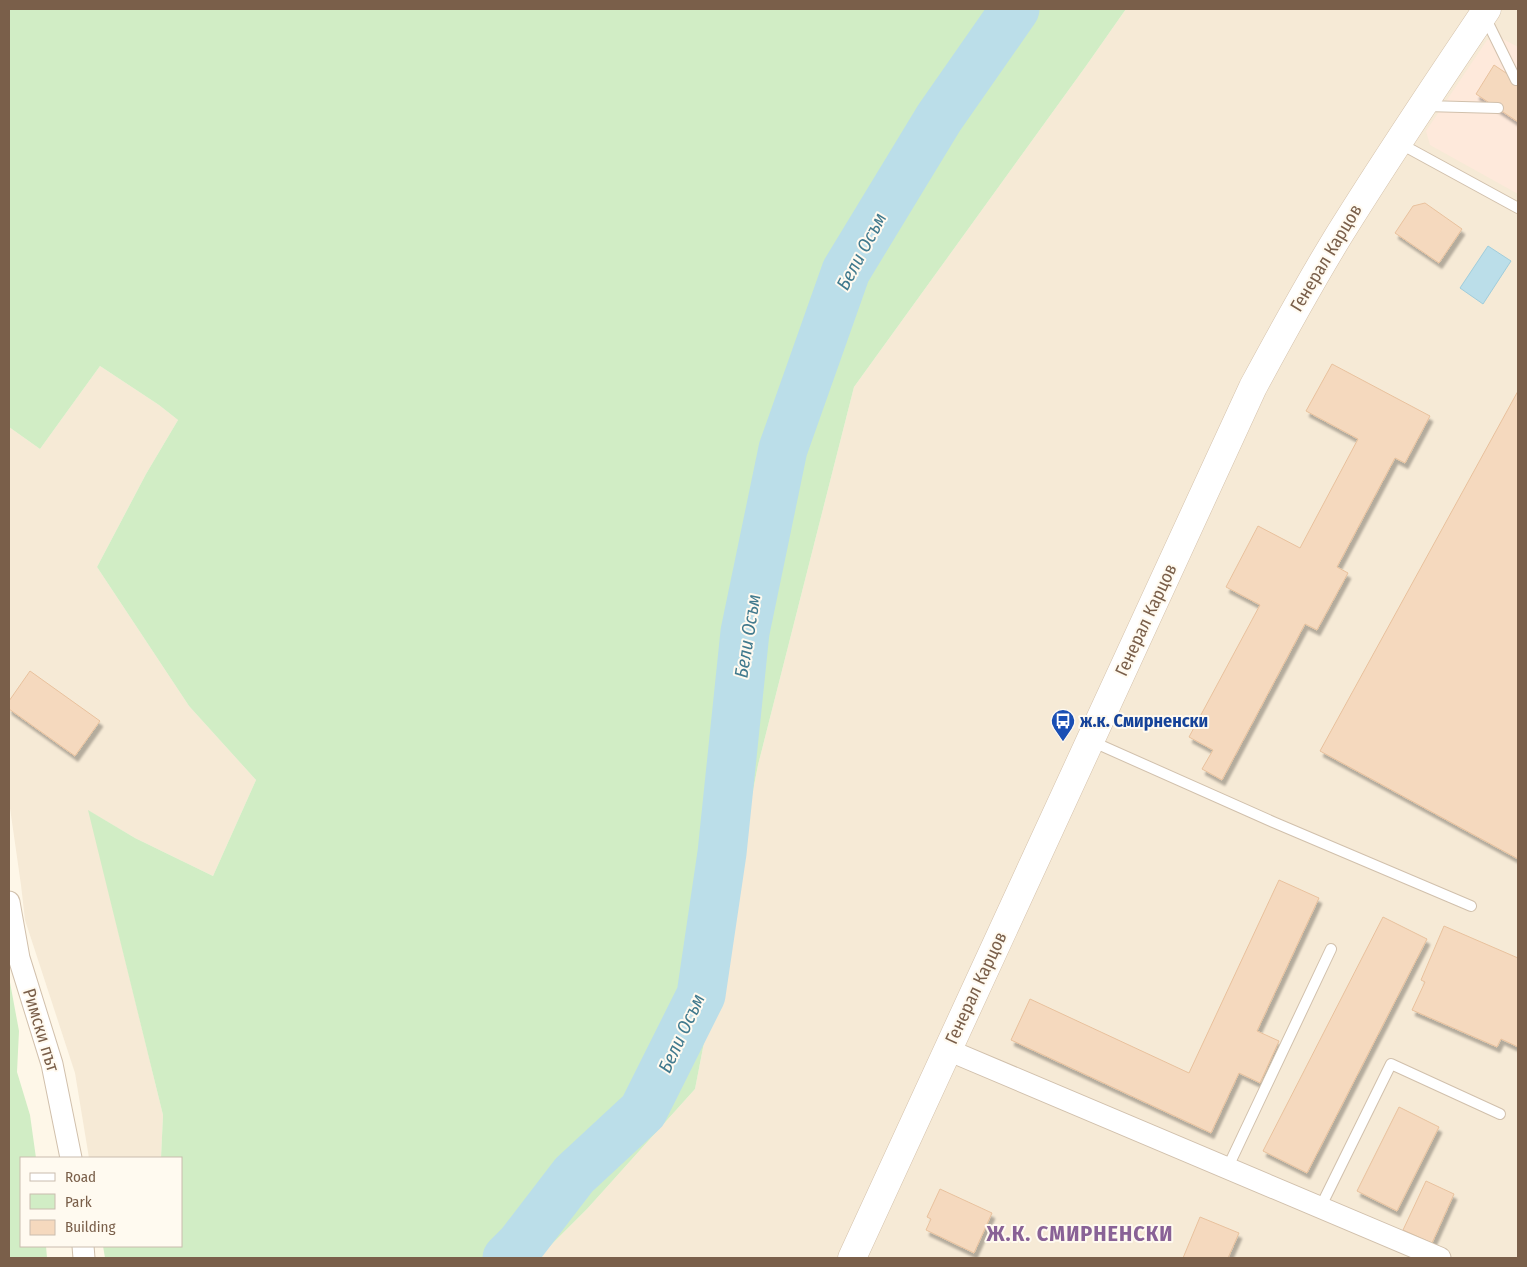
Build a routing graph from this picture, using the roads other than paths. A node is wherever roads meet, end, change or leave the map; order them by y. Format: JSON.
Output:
{"nodes":[{"id":1,"x":1486,"y":11,"type":"edge"},
{"id":2,"x":1516,"y":80,"type":"dead end"},
{"id":3,"x":1422,"y":105,"type":"junction"},
{"id":4,"x":1498,"y":108,"type":"dead end"},
{"id":5,"x":1398,"y":142,"type":"junction"},
{"id":6,"x":1518,"y":208,"type":"edge"},
{"id":7,"x":1090,"y":741,"type":"junction"},
{"id":8,"x":9,"y":902,"type":"edge"},
{"id":9,"x":1471,"y":906,"type":"dead end"},
{"id":10,"x":1331,"y":949,"type":"dead end"},
{"id":11,"x":948,"y":1050,"type":"junction"},
{"id":12,"x":1500,"y":1114,"type":"dead end"},
{"id":13,"x":71,"y":1157,"type":"edge"},
{"id":14,"x":1227,"y":1168,"type":"junction"},
{"id":15,"x":1320,"y":1208,"type":"junction"},
{"id":16,"x":852,"y":1258,"type":"edge"},
{"id":17,"x":1440,"y":1258,"type":"edge"}],
"edges":[{"from":1,"to":2,"type":"lane"},
{"from":1,"to":3,"type":"main road","name":"Генерал Карцов"},
{"from":3,"to":4,"type":"lane"},
{"from":3,"to":5,"type":"main road","name":"Генерал Карцов"},
{"from":5,"to":6,"type":"lane"},
{"from":5,"to":7,"type":"main road","name":"Генерал Карцов"},
{"from":7,"to":9,"type":"lane"},
{"from":7,"to":11,"type":"main road","name":"Генерал Карцов"},
{"from":8,"to":13,"type":"street","name":"Римски път"},
{"from":10,"to":14,"type":"lane"},
{"from":11,"to":14,"type":"street"},
{"from":11,"to":16,"type":"main road","name":"Генерал Карцов"},
{"from":12,"to":15,"type":"lane"},
{"from":14,"to":15,"type":"street"},
{"from":15,"to":17,"type":"street"}]}
